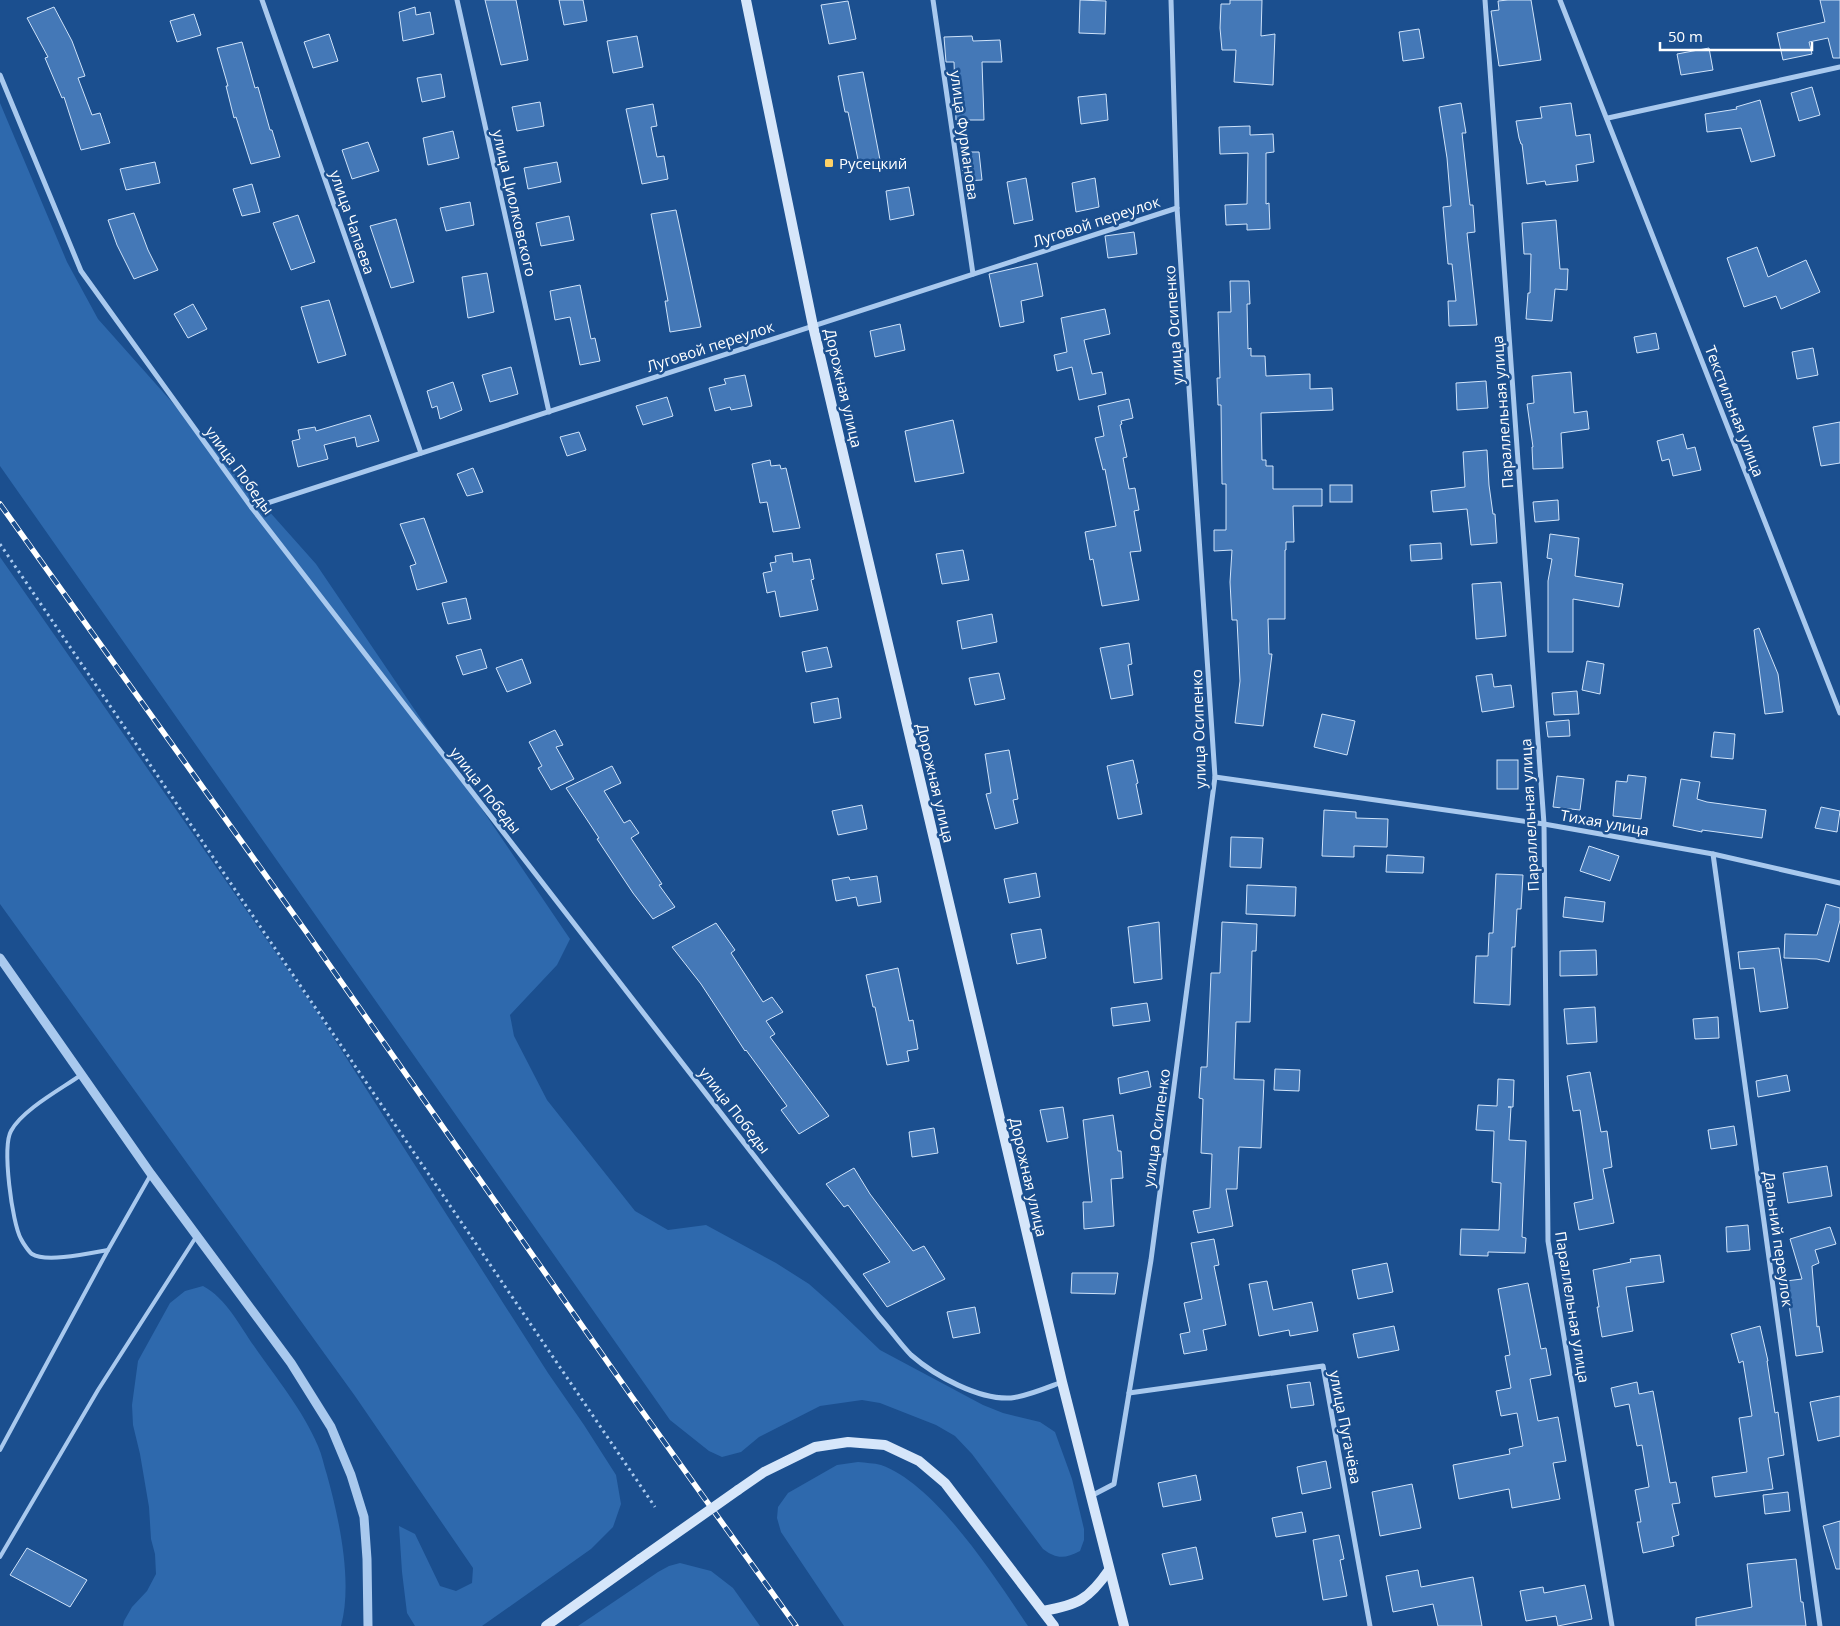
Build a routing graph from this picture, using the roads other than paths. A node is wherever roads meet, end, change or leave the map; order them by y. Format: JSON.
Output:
{"nodes":[{"id":1,"x":262,"y":0,"type":"edge"},
{"id":2,"x":457,"y":0,"type":"edge"},
{"id":3,"x":746,"y":0,"type":"edge"},
{"id":4,"x":933,"y":0,"type":"edge"},
{"id":5,"x":1171,"y":0,"type":"edge"},
{"id":6,"x":1485,"y":0,"type":"edge"},
{"id":7,"x":1560,"y":0,"type":"edge"},
{"id":8,"x":1840,"y":67,"type":"edge"},
{"id":9,"x":0,"y":75,"type":"edge"},
{"id":10,"x":1608,"y":118,"type":"junction"},
{"id":11,"x":1177,"y":208,"type":"junction"},
{"id":12,"x":973,"y":274,"type":"junction"},
{"id":13,"x":814,"y":326,"type":"junction"},
{"id":14,"x":549,"y":412,"type":"junction"},
{"id":15,"x":421,"y":453,"type":"junction"},
{"id":16,"x":252,"y":508,"type":"junction"},
{"id":17,"x":1840,"y":712,"type":"edge"},
{"id":18,"x":1215,"y":777,"type":"junction"},
{"id":19,"x":1544,"y":824,"type":"junction"},
{"id":20,"x":1712,"y":854,"type":"junction"},
{"id":21,"x":1840,"y":882,"type":"edge"},
{"id":22,"x":0,"y":958,"type":"edge"},
{"id":23,"x":81,"y":1075,"type":"junction"},
{"id":24,"x":151,"y":1174,"type":"junction"},
{"id":25,"x":198,"y":1235,"type":"junction"},
{"id":26,"x":108,"y":1250,"type":"junction"},
{"id":27,"x":1062,"y":1382,"type":"junction"},
{"id":28,"x":1129,"y":1393,"type":"junction"},
{"id":29,"x":0,"y":1450,"type":"edge"},
{"id":30,"x":1091,"y":1496,"type":"junction"},
{"id":31,"x":0,"y":1557,"type":"edge"},
{"id":32,"x":1109,"y":1570,"type":"junction"},
{"id":33,"x":1043,"y":1611,"type":"junction"},
{"id":34,"x":368,"y":1626,"type":"edge"},
{"id":35,"x":546,"y":1626,"type":"edge"},
{"id":36,"x":1054,"y":1626,"type":"edge"},
{"id":37,"x":1124,"y":1626,"type":"edge"},
{"id":38,"x":1370,"y":1626,"type":"edge"},
{"id":39,"x":1612,"y":1626,"type":"edge"},
{"id":40,"x":1820,"y":1626,"type":"edge"}],
"edges":[{"from":1,"to":15,"type":"street","name":"улица Чапаева"},
{"from":2,"to":14,"type":"street","name":"улица Циолковского"},
{"from":3,"to":13,"type":"main road","name":"Дорожная улица"},
{"from":4,"to":12,"type":"street","name":"улица Фурманова"},
{"from":5,"to":11,"type":"street","name":"улица Осипенко"},
{"from":6,"to":19,"type":"street","name":"Параллельная улица"},
{"from":7,"to":10,"type":"street","name":"Текстильная улица"},
{"from":8,"to":10,"type":"street"},
{"from":9,"to":16,"type":"street","name":"улица Победы"},
{"from":10,"to":17,"type":"street","name":"Текстильная улица"},
{"from":11,"to":12,"type":"street","name":"Луговой переулок"},
{"from":11,"to":18,"type":"street","name":"улица Осипенко"},
{"from":12,"to":13,"type":"street","name":"Луговой переулок"},
{"from":13,"to":14,"type":"street","name":"Луговой переулок"},
{"from":13,"to":27,"type":"main road","name":"Дорожная улица"},
{"from":14,"to":15,"type":"street","name":"Луговой переулок"},
{"from":15,"to":16,"type":"street","name":"Луговой переулок"},
{"from":16,"to":27,"type":"street","name":"улица Победы"},
{"from":18,"to":19,"type":"street","name":"Тихая улица"},
{"from":18,"to":28,"type":"street","name":"улица Осипенко"},
{"from":19,"to":20,"type":"street","name":"Тихая улица"},
{"from":19,"to":39,"type":"street","name":"Параллельная улица"},
{"from":20,"to":21,"type":"street","name":"Тихая улица"},
{"from":20,"to":40,"type":"street","name":"Дальний переулок"},
{"from":22,"to":23,"type":"street"},
{"from":23,"to":24,"type":"street"},
{"from":23,"to":26,"type":"lane"},
{"from":24,"to":25,"type":"street"},
{"from":24,"to":26,"type":"lane"},
{"from":25,"to":31,"type":"lane"},
{"from":25,"to":34,"type":"street"},
{"from":26,"to":29,"type":"lane"},
{"from":27,"to":30,"type":"main road","name":"Дорожная улица"},
{"from":28,"to":30,"type":"street","name":"улица Осипенко"},
{"from":28,"to":38,"type":"street","name":"улица Пугачёва"},
{"from":30,"to":32,"type":"main road","name":"Дорожная улица"},
{"from":32,"to":33,"type":"main road"},
{"from":32,"to":37,"type":"main road","name":"Дорожная улица"},
{"from":33,"to":35,"type":"main road","bridge":true},
{"from":33,"to":36,"type":"main road"}]}
